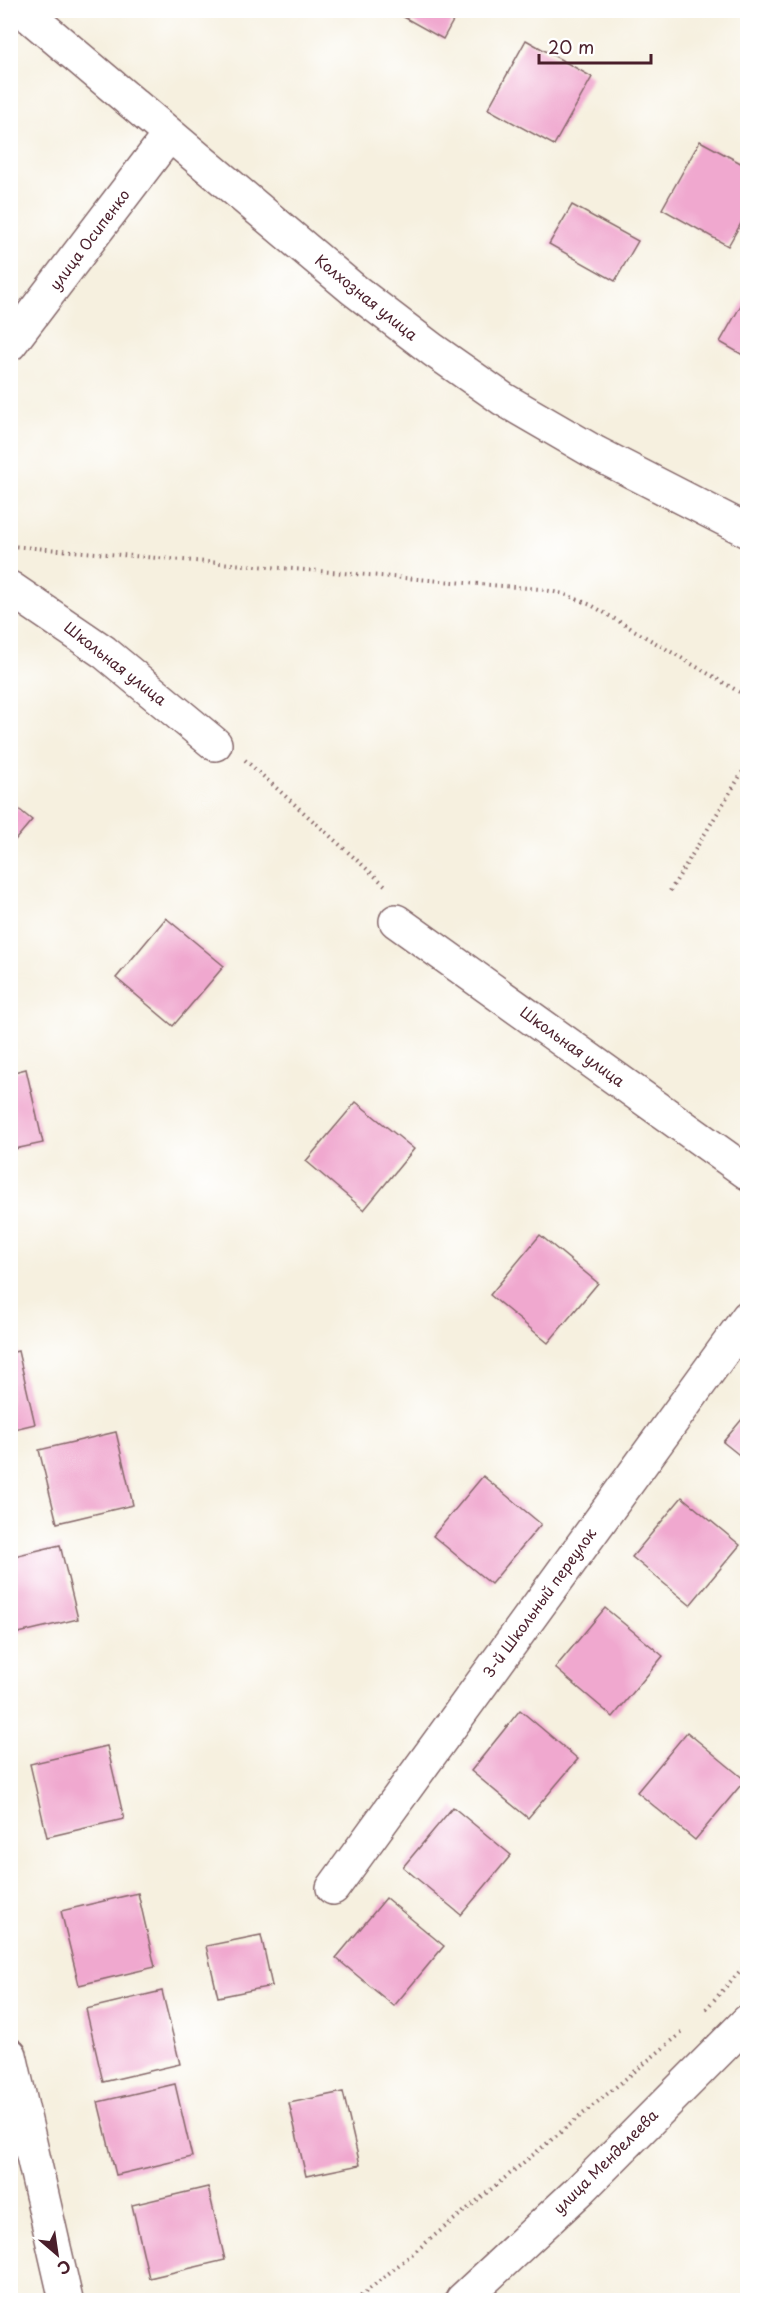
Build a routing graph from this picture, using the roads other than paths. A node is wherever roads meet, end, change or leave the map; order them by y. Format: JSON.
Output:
{"nodes":[{"id":1,"x":22,"y":10,"type":"edge"},
{"id":2,"x":169,"y":135,"type":"junction"},
{"id":3,"x":10,"y":344,"type":"edge"},
{"id":4,"x":747,"y":531,"type":"edge"},
{"id":5,"x":10,"y":588,"type":"edge"},
{"id":6,"x":215,"y":744,"type":"road end"},
{"id":7,"x":396,"y":921,"type":"road end"},
{"id":8,"x":747,"y":1173,"type":"edge"},
{"id":9,"x":747,"y":1317,"type":"edge"},
{"id":10,"x":333,"y":1888,"type":"dead end"},
{"id":11,"x":747,"y":2021,"type":"edge"},
{"id":12,"x":10,"y":2055,"type":"edge"},
{"id":13,"x":66,"y":2301,"type":"edge"},
{"id":14,"x":462,"y":2301,"type":"edge"}],
"edges":[{"from":1,"to":2,"type":"street","name":"Колхозная улица"},
{"from":2,"to":3,"type":"street","name":"улица Осипенко"},
{"from":2,"to":4,"type":"street","name":"Колхозная улица"},
{"from":5,"to":6,"type":"street","name":"Школьная улица"},
{"from":7,"to":8,"type":"street","name":"Школьная улица"},
{"from":9,"to":10,"type":"street","name":"3-й Школьный переулок"},
{"from":11,"to":14,"type":"street","name":"улица Менделеева"},
{"from":12,"to":13,"type":"street"}]}
